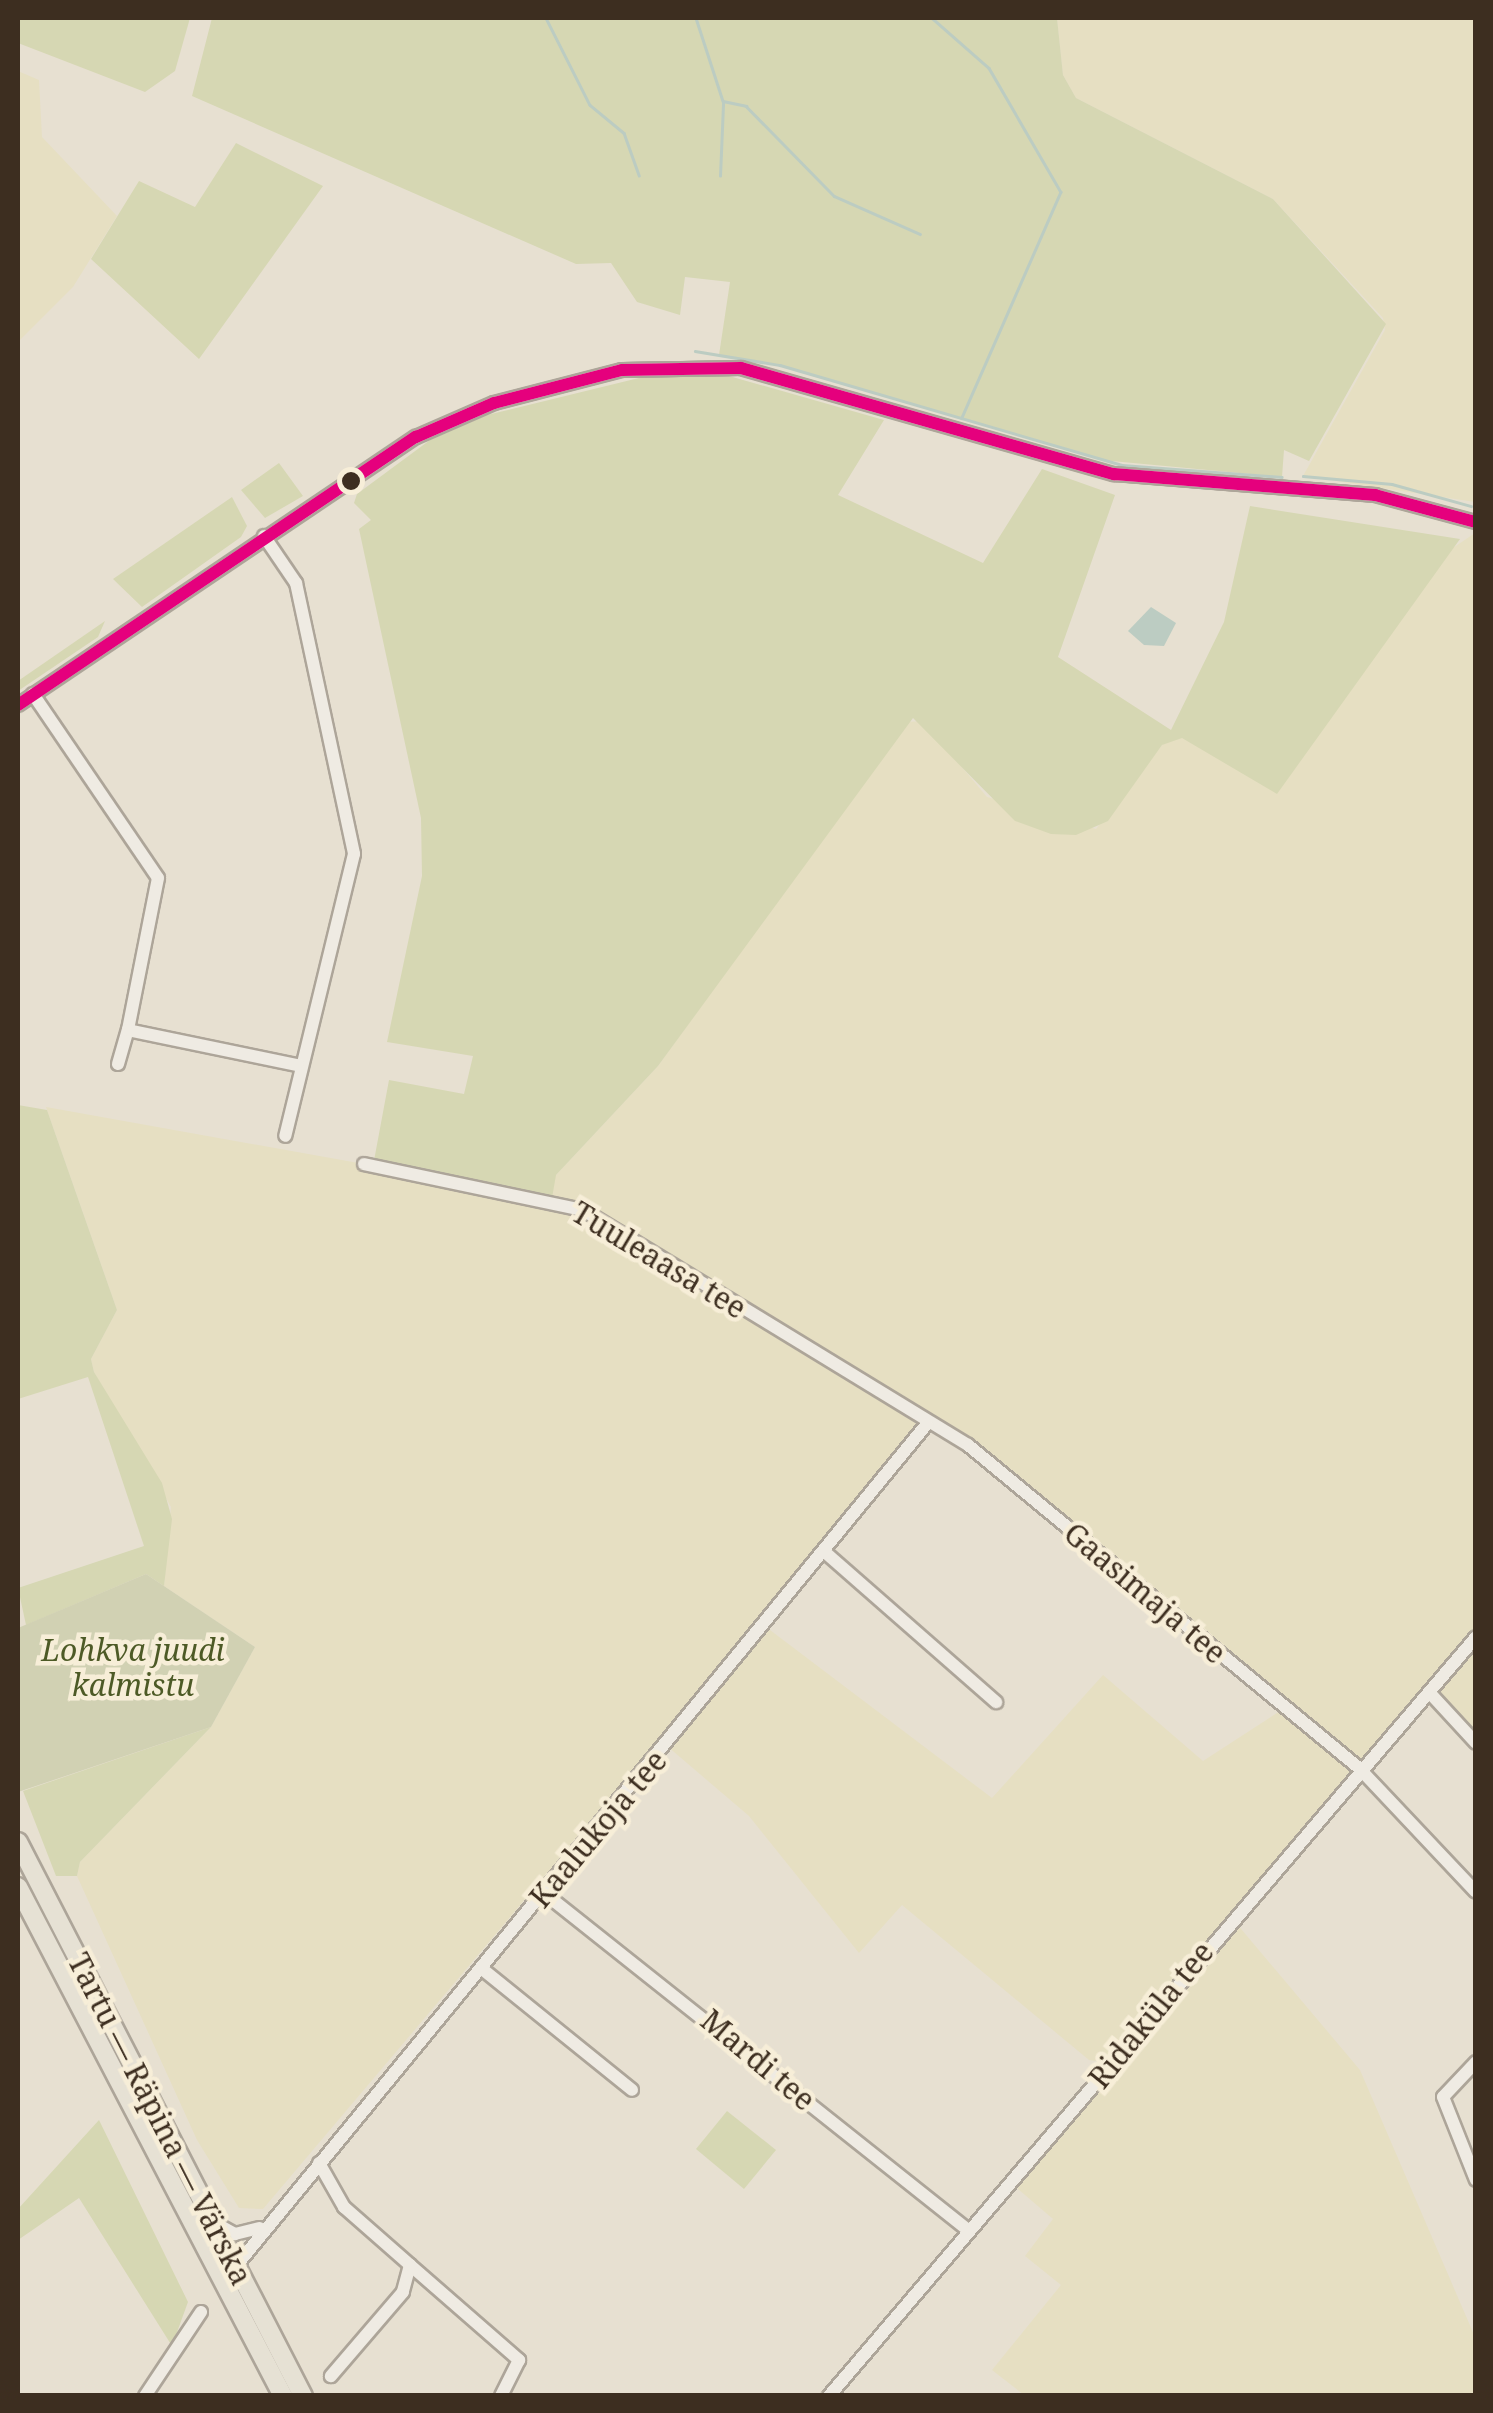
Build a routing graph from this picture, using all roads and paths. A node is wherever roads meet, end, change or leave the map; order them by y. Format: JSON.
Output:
{"nodes":[{"id":1,"x":1476,"y":522,"type":"edge"},
{"id":2,"x":264,"y":536,"type":"junction"},
{"id":3,"x":33,"y":694,"type":"junction"},
{"id":4,"x":18,"y":704,"type":"edge"},
{"id":5,"x":128,"y":1030,"type":"junction"},
{"id":6,"x":118,"y":1064,"type":"dead end"},
{"id":7,"x":298,"y":1065,"type":"junction"},
{"id":8,"x":285,"y":1136,"type":"dead end"},
{"id":9,"x":364,"y":1164,"type":"dead end"},
{"id":10,"x":927,"y":1424,"type":"junction"},
{"id":11,"x":827,"y":1554,"type":"junction"},
{"id":12,"x":1476,"y":1636,"type":"edge"},
{"id":13,"x":1429,"y":1692,"type":"junction"},
{"id":14,"x":996,"y":1702,"type":"dead end"},
{"id":15,"x":1476,"y":1743,"type":"edge"},
{"id":16,"x":1359,"y":1768,"type":"junction"},
{"id":17,"x":18,"y":1842,"type":"edge"},
{"id":18,"x":18,"y":1887,"type":"edge"},
{"id":19,"x":1476,"y":1892,"type":"edge"},
{"id":20,"x":544,"y":1893,"type":"junction"},
{"id":21,"x":481,"y":1968,"type":"junction"},
{"id":22,"x":1473,"y":2070,"type":"edge"},
{"id":23,"x":632,"y":2090,"type":"dead end"},
{"id":24,"x":319,"y":2163,"type":"junction"},
{"id":25,"x":1476,"y":2180,"type":"edge"},
{"id":26,"x":213,"y":2222,"type":"junction"},
{"id":27,"x":261,"y":2228,"type":"junction"},
{"id":28,"x":968,"y":2230,"type":"junction"},
{"id":29,"x":236,"y":2266,"type":"junction"},
{"id":30,"x":410,"y":2266,"type":"junction"},
{"id":31,"x":201,"y":2312,"type":"dead end"},
{"id":32,"x":331,"y":2376,"type":"dead end"},
{"id":33,"x":144,"y":2396,"type":"edge"},
{"id":34,"x":282,"y":2396,"type":"edge"},
{"id":35,"x":303,"y":2396,"type":"edge"},
{"id":36,"x":500,"y":2396,"type":"edge"},
{"id":37,"x":829,"y":2396,"type":"edge"}],
"edges":[{"from":1,"to":2,"type":"street"},
{"from":2,"to":3,"type":"street"},
{"from":2,"to":7,"type":"street"},
{"from":3,"to":4,"type":"street"},
{"from":3,"to":5,"type":"street"},
{"from":5,"to":6,"type":"street"},
{"from":5,"to":7,"type":"street"},
{"from":7,"to":8,"type":"street"},
{"from":9,"to":10,"type":"street","name":"Tuuleaasa tee"},
{"from":10,"to":11,"type":"street","name":"Kaalukoja tee"},
{"from":10,"to":16,"type":"street","name":"Gaasimaja tee"},
{"from":11,"to":14,"type":"street"},
{"from":11,"to":20,"type":"street","name":"Kaalukoja tee"},
{"from":12,"to":13,"type":"street","name":"Ridaküla tee"},
{"from":13,"to":15,"type":"street"},
{"from":13,"to":16,"type":"street","name":"Ridaküla tee"},
{"from":16,"to":19,"type":"street","name":"Gaasimaja tee"},
{"from":16,"to":28,"type":"street","name":"Ridaküla tee"},
{"from":17,"to":26,"type":"main road","name":"Tartu — Räpina — Värska"},
{"from":18,"to":34,"type":"main road","name":"Tartu — Räpina — Värska"},
{"from":20,"to":21,"type":"street","name":"Kaalukoja tee"},
{"from":20,"to":28,"type":"street","name":"Mardi tee"},
{"from":21,"to":23,"type":"street"},
{"from":21,"to":24,"type":"street","name":"Kaalukoja tee"},
{"from":22,"to":25,"type":"street"},
{"from":24,"to":27,"type":"street","name":"Kaalukoja tee"},
{"from":24,"to":30,"type":"street"},
{"from":26,"to":27,"type":"street"},
{"from":26,"to":29,"type":"main road","name":"Tartu — Räpina — Värska"},
{"from":27,"to":29,"type":"street","name":"Kaalukoja tee"},
{"from":28,"to":37,"type":"street","name":"Ridaküla tee"},
{"from":29,"to":35,"type":"main road","name":"Tartu — Räpina — Värska"},
{"from":30,"to":32,"type":"street"},
{"from":30,"to":36,"type":"street"},
{"from":31,"to":33,"type":"street"}]}
